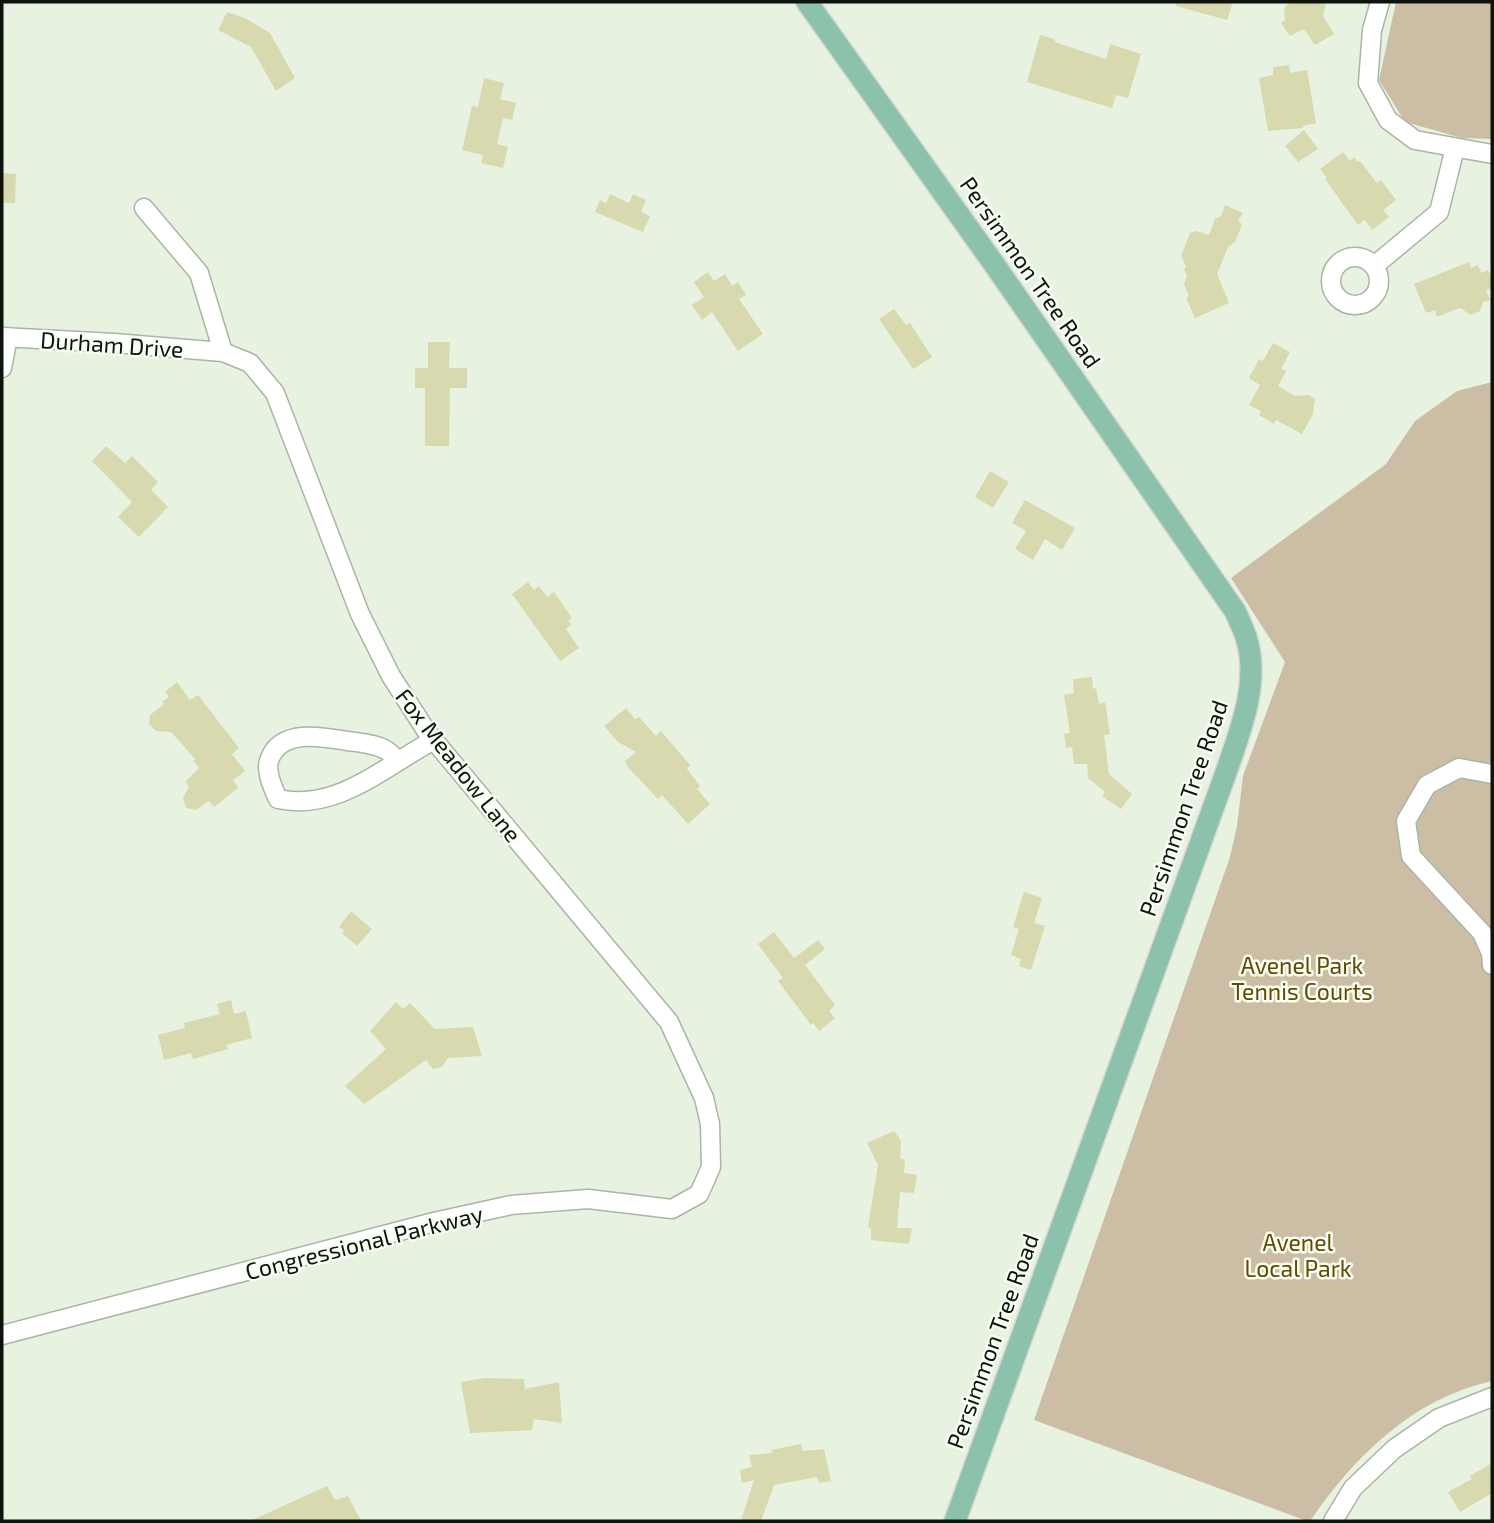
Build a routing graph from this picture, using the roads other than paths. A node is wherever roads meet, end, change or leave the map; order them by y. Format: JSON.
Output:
{"nodes":[{"id":1,"x":807,"y":2,"type":"edge"},
{"id":2,"x":1380,"y":2,"type":"edge"},
{"id":3,"x":1455,"y":148,"type":"junction"},
{"id":4,"x":1492,"y":153,"type":"edge"},
{"id":5,"x":144,"y":208,"type":"dead end"},
{"id":6,"x":1374,"y":266,"type":"dead end"},
{"id":7,"x":5,"y":337,"type":"edge"},
{"id":8,"x":223,"y":352,"type":"junction"},
{"id":9,"x":2,"y":368,"type":"edge"},
{"id":10,"x":434,"y":740,"type":"junction"},
{"id":11,"x":397,"y":761,"type":"junction"},
{"id":12,"x":1492,"y":775,"type":"edge"},
{"id":13,"x":1492,"y":965,"type":"edge"},
{"id":14,"x":711,"y":1167,"type":"joint"},
{"id":15,"x":2,"y":1335,"type":"edge"},
{"id":16,"x":1492,"y":1397,"type":"edge"},
{"id":17,"x":955,"y":1521,"type":"edge"},
{"id":18,"x":1333,"y":1521,"type":"edge"}],
"edges":[{"from":1,"to":17,"type":"main road","name":"Persimmon Tree Road"},
{"from":2,"to":3,"type":"street"},
{"from":3,"to":4,"type":"street"},
{"from":3,"to":6,"type":"street"},
{"from":5,"to":8,"type":"street"},
{"from":7,"to":8,"type":"street","name":"Durham Drive"},
{"from":7,"to":9,"type":"street"},
{"from":8,"to":10,"type":"street","name":"Fox Meadow Lane"},
{"from":10,"to":11,"type":"street"},
{"from":10,"to":14,"type":"street","name":"Fox Meadow Lane"},
{"from":11,"to":11,"type":"street"},
{"from":12,"to":13,"type":"street"},
{"from":14,"to":15,"type":"street","name":"Congressional Parkway"},
{"from":16,"to":18,"type":"street"}]}
